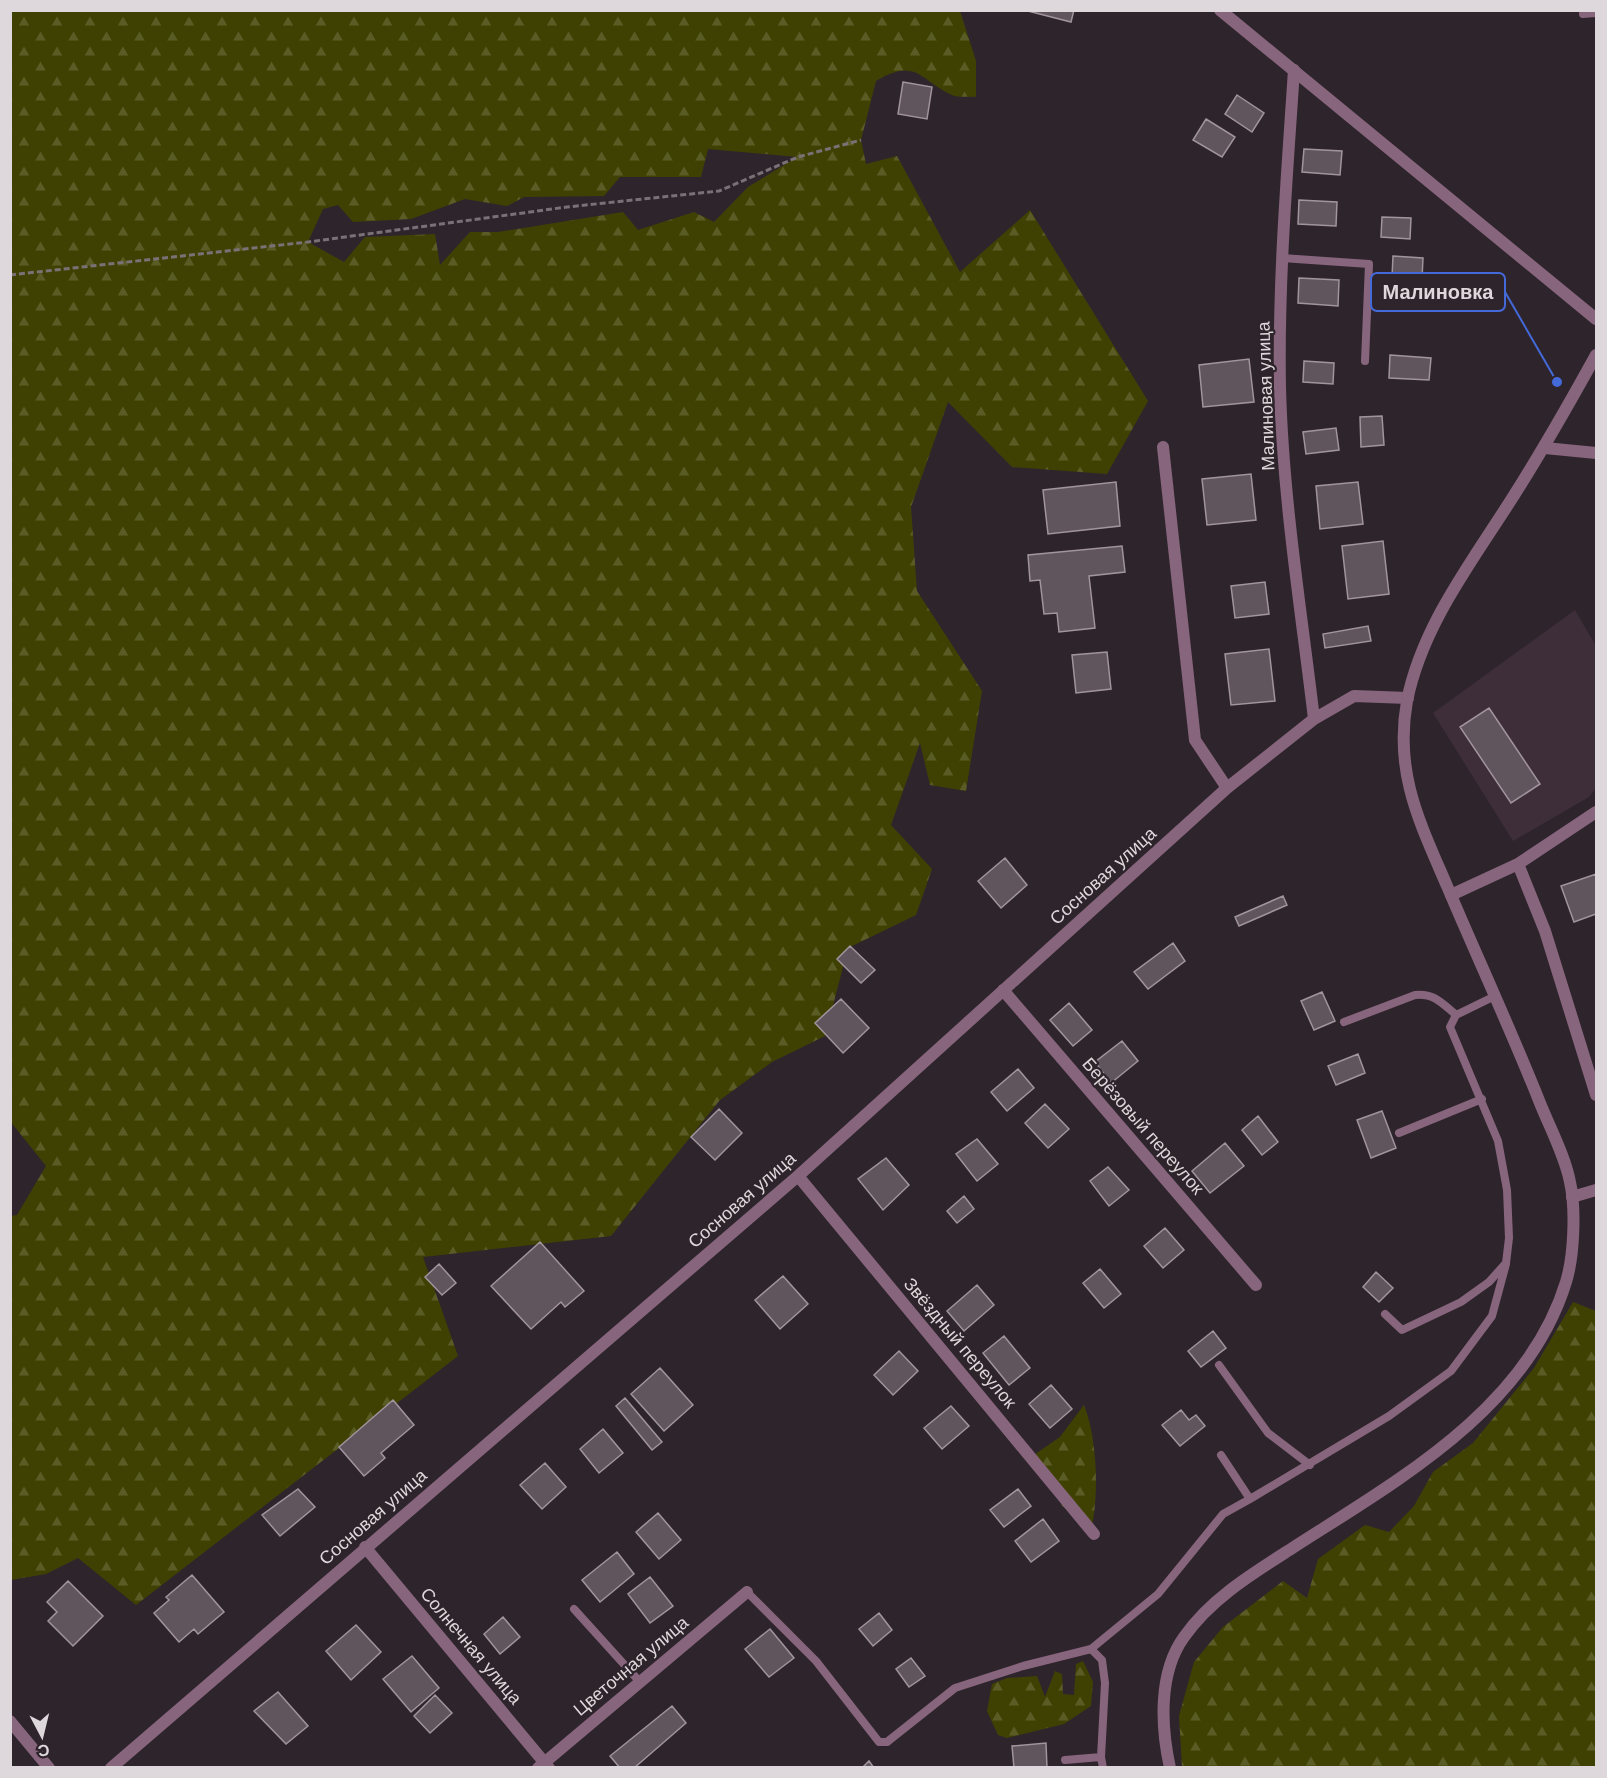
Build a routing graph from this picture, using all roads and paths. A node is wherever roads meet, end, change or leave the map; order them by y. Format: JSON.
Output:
{"nodes":[{"id":1,"x":1220,"y":10,"type":"edge"},
{"id":2,"x":1596,"y":13,"type":"edge"},
{"id":3,"x":1583,"y":14,"type":"dead end"},
{"id":4,"x":1294,"y":70,"type":"junction"},
{"id":5,"x":861,"y":140,"type":"dead end"},
{"id":6,"x":1282,"y":258,"type":"junction"},
{"id":7,"x":10,"y":275,"type":"edge"},
{"id":8,"x":1596,"y":319,"type":"edge"},
{"id":9,"x":1596,"y":355,"type":"edge"},
{"id":10,"x":1365,"y":361,"type":"dead end"},
{"id":11,"x":1163,"y":447,"type":"dead end"},
{"id":12,"x":1545,"y":448,"type":"junction"},
{"id":13,"x":1596,"y":453,"type":"edge"},
{"id":14,"x":1408,"y":698,"type":"junction"},
{"id":15,"x":1314,"y":719,"type":"junction"},
{"id":16,"x":1227,"y":788,"type":"junction"},
{"id":17,"x":1596,"y":812,"type":"edge"},
{"id":18,"x":1518,"y":864,"type":"junction"},
{"id":19,"x":1451,"y":895,"type":"junction"},
{"id":20,"x":1003,"y":990,"type":"junction"},
{"id":21,"x":1494,"y":996,"type":"junction"},
{"id":22,"x":1456,"y":1015,"type":"junction"},
{"id":23,"x":1344,"y":1022,"type":"dead end"},
{"id":24,"x":1596,"y":1095,"type":"edge"},
{"id":25,"x":1482,"y":1099,"type":"junction"},
{"id":26,"x":1399,"y":1133,"type":"dead end"},
{"id":27,"x":798,"y":1176,"type":"junction"},
{"id":28,"x":1596,"y":1190,"type":"edge"},
{"id":29,"x":1572,"y":1197,"type":"junction"},
{"id":30,"x":1506,"y":1263,"type":"junction"},
{"id":31,"x":1256,"y":1284,"type":"dead end"},
{"id":32,"x":1385,"y":1314,"type":"dead end"},
{"id":33,"x":1219,"y":1365,"type":"dead end"},
{"id":34,"x":1221,"y":1455,"type":"dead end"},
{"id":35,"x":1310,"y":1465,"type":"junction"},
{"id":36,"x":1250,"y":1499,"type":"junction"},
{"id":37,"x":1094,"y":1534,"type":"dead end"},
{"id":38,"x":365,"y":1547,"type":"junction"},
{"id":39,"x":747,"y":1592,"type":"joint"},
{"id":40,"x":574,"y":1609,"type":"dead end"},
{"id":41,"x":1091,"y":1649,"type":"junction"},
{"id":42,"x":640,"y":1682,"type":"junction"},
{"id":43,"x":10,"y":1721,"type":"edge"},
{"id":44,"x":1101,"y":1757,"type":"junction"},
{"id":45,"x":1065,"y":1760,"type":"dead end"},
{"id":46,"x":544,"y":1766,"type":"edge"},
{"id":47,"x":50,"y":1767,"type":"edge"},
{"id":48,"x":111,"y":1767,"type":"edge"},
{"id":49,"x":1103,"y":1767,"type":"edge"},
{"id":50,"x":1170,"y":1767,"type":"edge"}],
"edges":[{"from":1,"to":4,"type":"street"},
{"from":2,"to":3,"type":"lane"},
{"from":4,"to":6,"type":"street","name":"Малиновая улица"},
{"from":4,"to":8,"type":"street"},
{"from":5,"to":7,"type":"path"},
{"from":6,"to":10,"type":"lane"},
{"from":6,"to":15,"type":"street","name":"Малиновая улица"},
{"from":9,"to":12,"type":"street"},
{"from":11,"to":16,"type":"street"},
{"from":12,"to":13,"type":"street"},
{"from":12,"to":14,"type":"street"},
{"from":14,"to":15,"type":"street","name":"Сосновая улица"},
{"from":14,"to":19,"type":"street"},
{"from":15,"to":16,"type":"street","name":"Сосновая улица"},
{"from":16,"to":20,"type":"street","name":"Сосновая улица"},
{"from":17,"to":18,"type":"street"},
{"from":18,"to":19,"type":"street"},
{"from":18,"to":24,"type":"street"},
{"from":19,"to":21,"type":"street"},
{"from":20,"to":27,"type":"street","name":"Сосновая улица"},
{"from":20,"to":31,"type":"street","name":"Берёзовый переулок"},
{"from":21,"to":22,"type":"lane"},
{"from":21,"to":29,"type":"street"},
{"from":22,"to":23,"type":"lane"},
{"from":22,"to":25,"type":"lane"},
{"from":25,"to":26,"type":"lane"},
{"from":25,"to":30,"type":"lane"},
{"from":27,"to":37,"type":"street","name":"Звёздный переулок"},
{"from":27,"to":38,"type":"street","name":"Сосновая улица"},
{"from":28,"to":29,"type":"street"},
{"from":29,"to":50,"type":"street"},
{"from":30,"to":32,"type":"lane"},
{"from":30,"to":35,"type":"lane"},
{"from":33,"to":35,"type":"lane"},
{"from":34,"to":36,"type":"lane"},
{"from":35,"to":36,"type":"lane"},
{"from":36,"to":41,"type":"lane"},
{"from":38,"to":46,"type":"street","name":"Солнечная улица"},
{"from":38,"to":48,"type":"street","name":"Сосновая улица"},
{"from":39,"to":41,"type":"lane"},
{"from":39,"to":42,"type":"street","name":"Цветочная улица"},
{"from":40,"to":42,"type":"lane"},
{"from":41,"to":44,"type":"lane"},
{"from":42,"to":46,"type":"street","name":"Цветочная улица"},
{"from":43,"to":47,"type":"street"},
{"from":44,"to":45,"type":"lane"},
{"from":44,"to":49,"type":"lane"}]}
